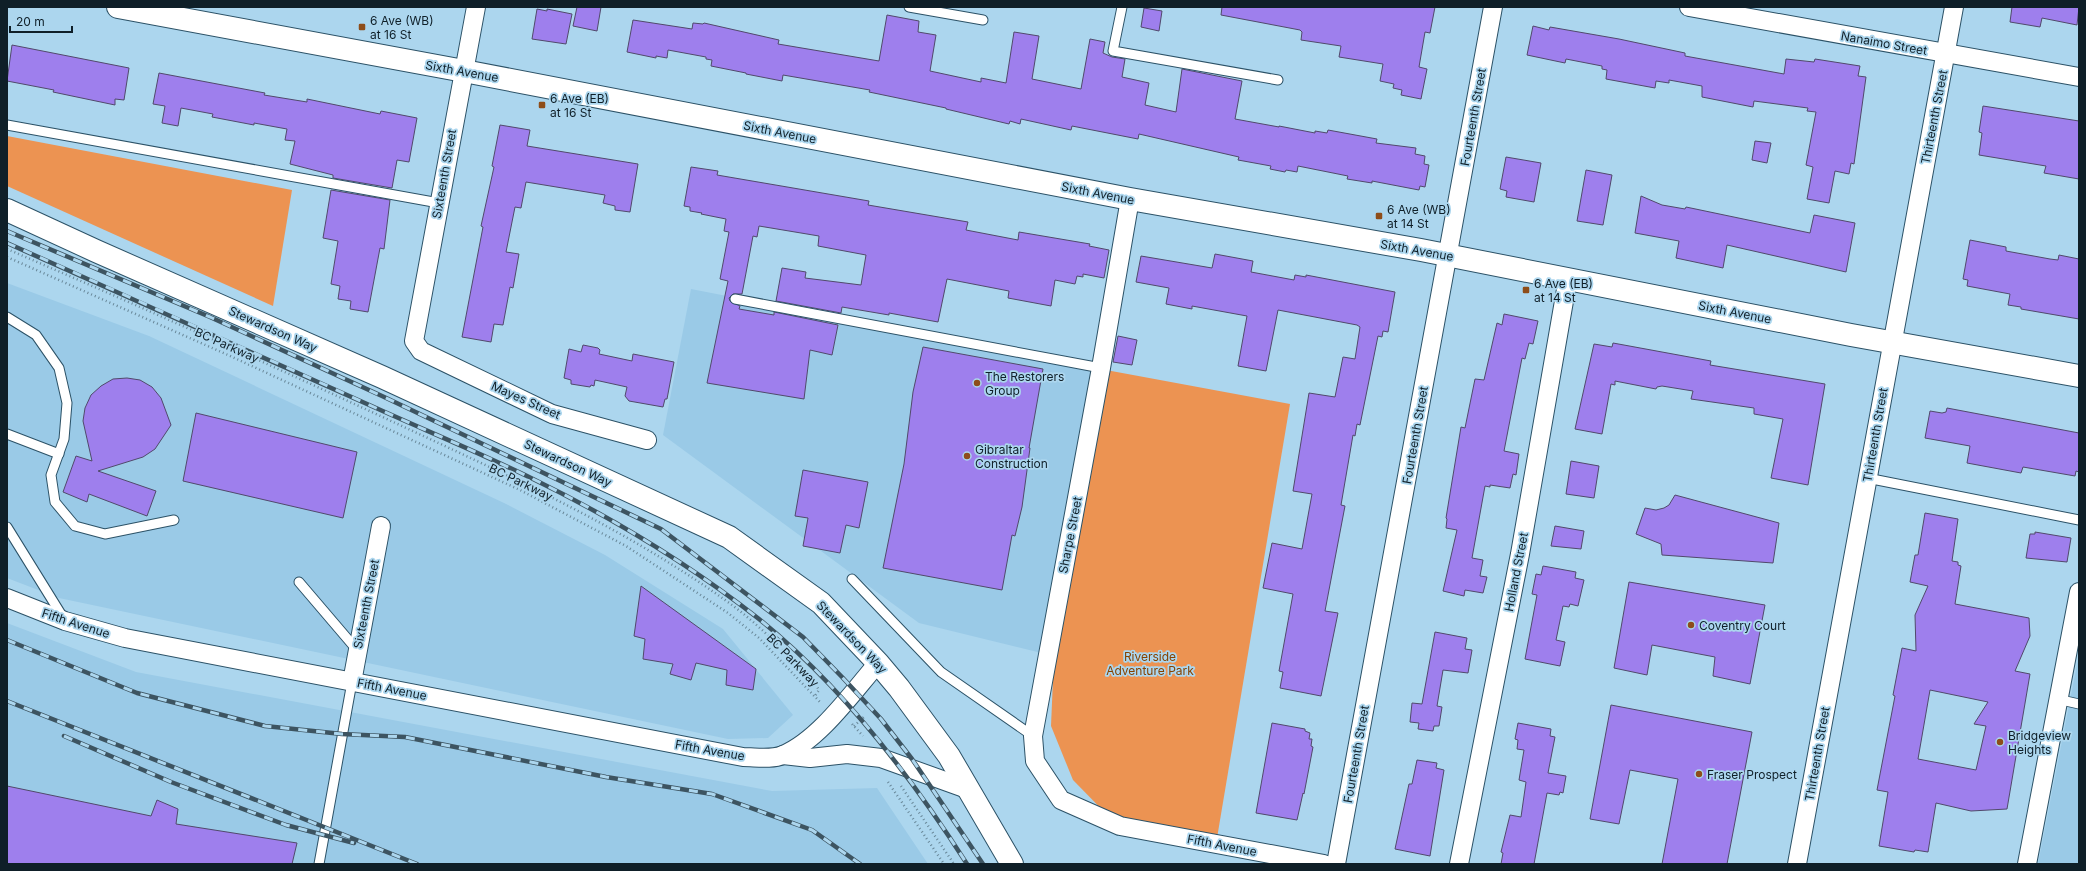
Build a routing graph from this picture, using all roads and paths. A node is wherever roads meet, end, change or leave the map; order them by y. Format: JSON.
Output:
{"nodes":[{"id":1,"x":118,"y":7,"type":"edge"},
{"id":2,"x":476,"y":7,"type":"edge"},
{"id":3,"x":909,"y":7,"type":"edge"},
{"id":4,"x":1122,"y":7,"type":"edge"},
{"id":5,"x":1493,"y":7,"type":"edge"},
{"id":6,"x":1689,"y":7,"type":"edge"},
{"id":7,"x":1954,"y":7,"type":"edge"},
{"id":8,"x":982,"y":20,"type":"dead end"},
{"id":9,"x":1945,"y":54,"type":"junction"},
{"id":10,"x":464,"y":71,"type":"junction"},
{"id":11,"x":2079,"y":77,"type":"edge"},
{"id":12,"x":1278,"y":80,"type":"dead end"},
{"id":13,"x":7,"y":125,"type":"edge"},
{"id":14,"x":1130,"y":199,"type":"junction"},
{"id":15,"x":439,"y":203,"type":"junction"},
{"id":16,"x":7,"y":210,"type":"edge"},
{"id":17,"x":7,"y":249,"type":"edge"},
{"id":18,"x":1448,"y":255,"type":"junction"},
{"id":19,"x":7,"y":257,"type":"edge"},
{"id":20,"x":1568,"y":278,"type":"junction"},
{"id":21,"x":735,"y":299,"type":"dead end"},
{"id":22,"x":7,"y":317,"type":"edge"},
{"id":23,"x":414,"y":341,"type":"joint"},
{"id":24,"x":1892,"y":343,"type":"junction"},
{"id":25,"x":1101,"y":368,"type":"junction"},
{"id":26,"x":2079,"y":376,"type":"edge"},
{"id":27,"x":7,"y":434,"type":"edge"},
{"id":28,"x":647,"y":440,"type":"dead end"},
{"id":29,"x":59,"y":454,"type":"junction"},
{"id":30,"x":1867,"y":478,"type":"junction"},
{"id":31,"x":174,"y":520,"type":"dead end"},
{"id":32,"x":2079,"y":520,"type":"edge"},
{"id":33,"x":381,"y":526,"type":"dead end"},
{"id":34,"x":7,"y":527,"type":"edge"},
{"id":35,"x":852,"y":579,"type":"dead end"},
{"id":36,"x":299,"y":582,"type":"dead end"},
{"id":37,"x":2079,"y":592,"type":"edge"},
{"id":38,"x":7,"y":598,"type":"edge"},
{"id":39,"x":65,"y":621,"type":"junction"},
{"id":40,"x":357,"y":650,"type":"junction"},
{"id":41,"x":878,"y":663,"type":"junction"},
{"id":42,"x":352,"y":682,"type":"junction"},
{"id":43,"x":2058,"y":700,"type":"junction"},
{"id":44,"x":2079,"y":704,"type":"edge"},
{"id":45,"x":864,"y":717,"type":"dead end"},
{"id":46,"x":854,"y":726,"type":"dead end"},
{"id":47,"x":1033,"y":736,"type":"junction"},
{"id":48,"x":782,"y":755,"type":"junction"},
{"id":49,"x":885,"y":777,"type":"dead end"},
{"id":50,"x":898,"y":781,"type":"dead end"},
{"id":51,"x":970,"y":790,"type":"junction"},
{"id":52,"x":1120,"y":826,"type":"joint"},
{"id":53,"x":319,"y":864,"type":"edge"},
{"id":54,"x":944,"y":864,"type":"edge"},
{"id":55,"x":954,"y":864,"type":"edge"},
{"id":56,"x":1012,"y":864,"type":"edge"},
{"id":57,"x":1324,"y":864,"type":"edge"},
{"id":58,"x":1336,"y":864,"type":"edge"},
{"id":59,"x":1459,"y":864,"type":"edge"},
{"id":60,"x":1796,"y":864,"type":"edge"},
{"id":61,"x":2028,"y":864,"type":"edge"}],
"edges":[{"from":1,"to":10,"type":"street","name":"Sixth Avenue"},
{"from":2,"to":10,"type":"street","name":"Sixteenth Street"},
{"from":3,"to":8,"type":"lane"},
{"from":4,"to":12,"type":"lane"},
{"from":5,"to":18,"type":"street","name":"Fourteenth Street"},
{"from":6,"to":9,"type":"street","name":"Nanaimo Street"},
{"from":7,"to":9,"type":"street","name":"Thirteenth Street"},
{"from":9,"to":11,"type":"street","name":"Nanaimo Street"},
{"from":9,"to":24,"type":"street","name":"Thirteenth Street"},
{"from":10,"to":14,"type":"street","name":"Sixth Avenue"},
{"from":10,"to":15,"type":"street","name":"Sixteenth Street"},
{"from":13,"to":15,"type":"lane"},
{"from":14,"to":18,"type":"street","name":"Sixth Avenue"},
{"from":14,"to":25,"type":"street","name":"Sharpe Street"},
{"from":15,"to":23,"type":"street","name":"Sixteenth Street"},
{"from":16,"to":41,"type":"street","name":"Stewardson Way"},
{"from":17,"to":19,"type":"path","name":"BC Parkway"},
{"from":18,"to":20,"type":"street","name":"Sixth Avenue"},
{"from":18,"to":58,"type":"street","name":"Fourteenth Street"},
{"from":20,"to":24,"type":"street","name":"Sixth Avenue"},
{"from":20,"to":59,"type":"street","name":"Holland Street"},
{"from":21,"to":25,"type":"lane"},
{"from":22,"to":29,"type":"lane"},
{"from":23,"to":28,"type":"street","name":"Mayes Street"},
{"from":24,"to":26,"type":"street","name":"Sixth Avenue"},
{"from":24,"to":30,"type":"street","name":"Thirteenth Street"},
{"from":25,"to":47,"type":"street","name":"Sharpe Street"},
{"from":27,"to":29,"type":"lane"},
{"from":29,"to":31,"type":"lane"},
{"from":30,"to":32,"type":"lane"},
{"from":30,"to":60,"type":"street","name":"Thirteenth Street"},
{"from":33,"to":40,"type":"street","name":"Sixteenth Street"},
{"from":34,"to":39,"type":"lane"},
{"from":35,"to":47,"type":"lane"},
{"from":36,"to":40,"type":"lane"},
{"from":37,"to":43,"type":"street"},
{"from":38,"to":39,"type":"street","name":"Fifth Avenue"},
{"from":39,"to":42,"type":"street","name":"Fifth Avenue"},
{"from":40,"to":42,"type":"street","name":"Sixteenth Street"},
{"from":41,"to":48,"type":"street","name":"Fifth Avenue"},
{"from":41,"to":51,"type":"street","name":"Stewardson Way"},
{"from":42,"to":48,"type":"street","name":"Fifth Avenue"},
{"from":42,"to":53,"type":"lane"},
{"from":43,"to":44,"type":"lane"},
{"from":43,"to":61,"type":"street"},
{"from":45,"to":46,"type":"path"},
{"from":47,"to":52,"type":"street","name":"Sharpe Street"},
{"from":48,"to":51,"type":"street","name":"Fifth Avenue"},
{"from":49,"to":54,"type":"path"},
{"from":50,"to":55,"type":"path"},
{"from":51,"to":56,"type":"street","name":"Stewardson Way"},
{"from":52,"to":57,"type":"street","name":"Fifth Avenue"}]}
